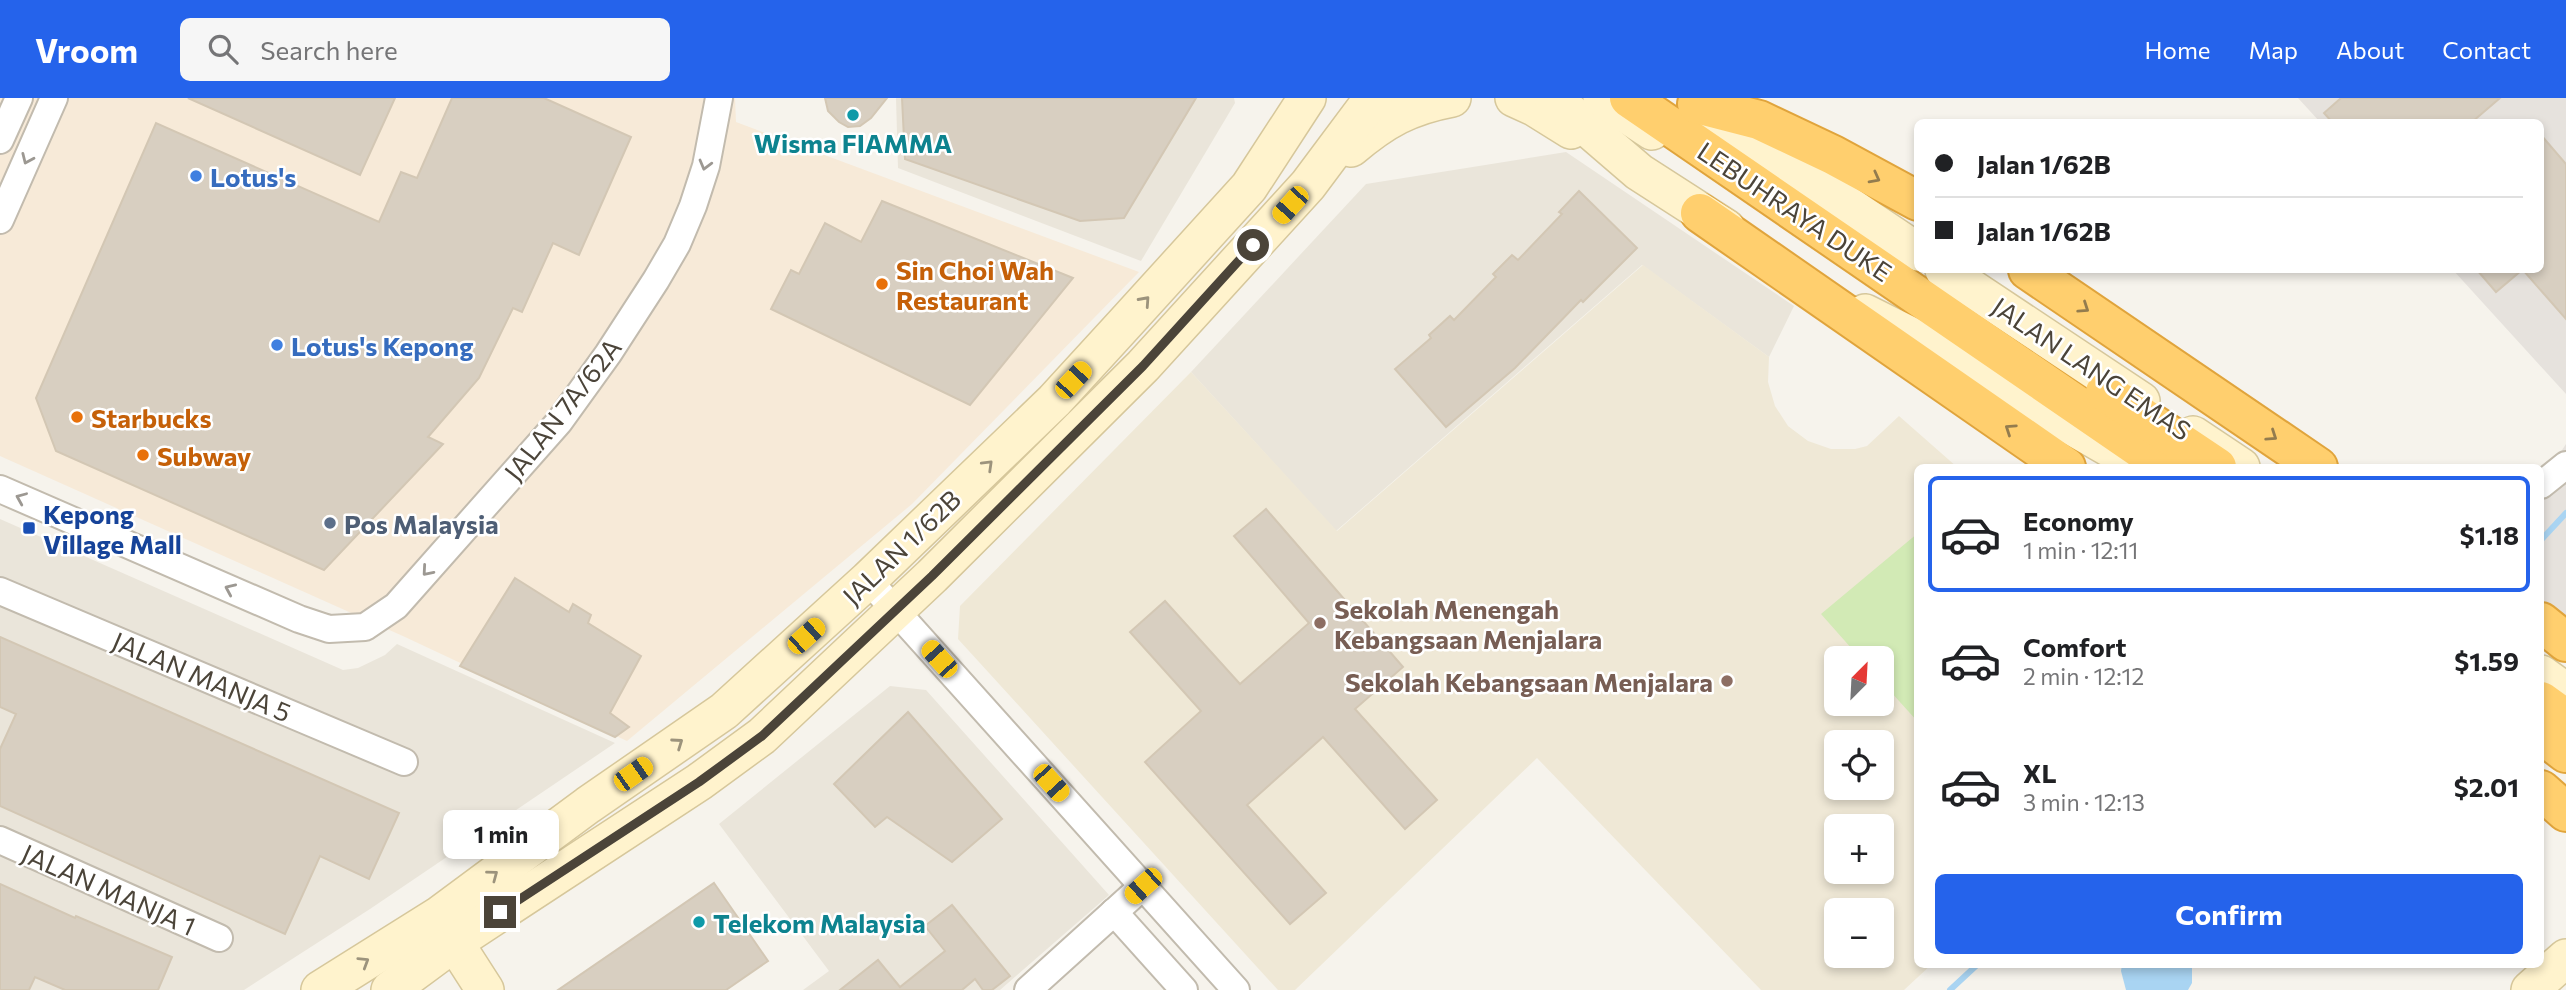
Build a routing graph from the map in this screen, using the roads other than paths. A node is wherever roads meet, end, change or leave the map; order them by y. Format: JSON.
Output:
{"nodes":[{"id":1,"x":19,"y":98,"type":"edge"},
{"id":2,"x":54,"y":98,"type":"edge"},
{"id":3,"x":719,"y":98,"type":"edge"},
{"id":4,"x":1283,"y":98,"type":"edge"},
{"id":5,"x":1307,"y":98,"type":"edge"},
{"id":6,"x":1373,"y":98,"type":"edge"},
{"id":7,"x":1452,"y":98,"type":"edge"},
{"id":8,"x":1514,"y":98,"type":"edge"},
{"id":9,"x":1553,"y":98,"type":"edge"},
{"id":10,"x":1602,"y":98,"type":"edge"},
{"id":11,"x":1629,"y":98,"type":"edge"},
{"id":12,"x":1684,"y":100,"type":"edge"},
{"id":13,"x":0,"y":140,"type":"edge"},
{"id":14,"x":1264,"y":166,"type":"junction"},
{"id":15,"x":1639,"y":172,"type":"junction"},
{"id":16,"x":1308,"y":185,"type":"junction"},
{"id":17,"x":1914,"y":199,"type":"edge"},
{"id":18,"x":1700,"y":213,"type":"junction"},
{"id":19,"x":0,"y":220,"type":"edge"},
{"id":20,"x":1914,"y":249,"type":"edge"},
{"id":21,"x":1914,"y":265,"type":"edge"},
{"id":22,"x":1925,"y":273,"type":"edge"},
{"id":23,"x":1949,"y":273,"type":"edge"},
{"id":24,"x":2032,"y":273,"type":"edge"},
{"id":25,"x":2134,"y":463,"type":"edge"},
{"id":26,"x":2062,"y":464,"type":"edge"},
{"id":27,"x":2163,"y":464,"type":"edge"},
{"id":28,"x":2212,"y":464,"type":"edge"},
{"id":29,"x":2236,"y":464,"type":"edge"},
{"id":30,"x":2314,"y":464,"type":"edge"},
{"id":31,"x":2566,"y":465,"type":"edge"},
{"id":32,"x":2544,"y":483,"type":"edge"},
{"id":33,"x":0,"y":489,"type":"edge"},
{"id":34,"x":868,"y":580,"type":"junction"},
{"id":35,"x":0,"y":591,"type":"edge"},
{"id":36,"x":896,"y":611,"type":"junction"},
{"id":37,"x":2544,"y":624,"type":"edge"},
{"id":38,"x":2566,"y":642,"type":"edge"},
{"id":39,"x":2553,"y":689,"type":"edge"},
{"id":40,"x":2566,"y":719,"type":"edge"},
{"id":41,"x":2544,"y":736,"type":"edge"},
{"id":42,"x":2544,"y":749,"type":"edge"},
{"id":43,"x":2566,"y":753,"type":"edge"},
{"id":44,"x":404,"y":762,"type":"dead end"},
{"id":45,"x":2566,"y":765,"type":"edge"},
{"id":46,"x":2544,"y":793,"type":"edge"},
{"id":47,"x":2566,"y":812,"type":"edge"},
{"id":48,"x":0,"y":841,"type":"edge"},
{"id":49,"x":1143,"y":886,"type":"junction"},
{"id":50,"x":1114,"y":912,"type":"junction"},
{"id":51,"x":446,"y":929,"type":"junction"},
{"id":52,"x":219,"y":938,"type":"dead end"},
{"id":53,"x":2566,"y":958,"type":"edge"},
{"id":54,"x":425,"y":963,"type":"edge"},
{"id":55,"x":320,"y":990,"type":"edge"},
{"id":56,"x":390,"y":990,"type":"edge"},
{"id":57,"x":485,"y":990,"type":"edge"},
{"id":58,"x":1028,"y":990,"type":"edge"},
{"id":59,"x":1184,"y":990,"type":"edge"},
{"id":60,"x":1236,"y":990,"type":"edge"},
{"id":61,"x":2530,"y":990,"type":"edge"}],
"edges":[{"from":1,"to":13,"type":"street"},
{"from":2,"to":19,"type":"street","one_way":true},
{"from":3,"to":33,"type":"street","name":"JALAN 7A/62A","one_way":true},
{"from":4,"to":14,"type":"main road"},
{"from":5,"to":14,"type":"main road","name":"JALAN 1/62B"},
{"from":6,"to":16,"type":"main road","name":"JALAN 1/62B"},
{"from":7,"to":16,"type":"main road"},
{"from":8,"to":15,"type":"main road"},
{"from":9,"to":15,"type":"main road"},
{"from":10,"to":25,"type":"main road","name":"JALAN LANG EMAS"},
{"from":11,"to":27,"type":"highway","name":"LEBUHRAYA DUKE"},
{"from":12,"to":17,"type":"highway","one_way":true},
{"from":12,"to":20,"type":"main road"},
{"from":12,"to":21,"type":"highway","name":"LEBUHRAYA DUKE"},
{"from":34,"to":14,"type":"main road","name":"JALAN 1/62B","one_way":true},
{"from":15,"to":18,"type":"main road"},
{"from":16,"to":36,"type":"main road","name":"JALAN 1/62B"},
{"from":18,"to":25,"type":"main road"},
{"from":26,"to":18,"type":"highway","one_way":true},
{"from":22,"to":28,"type":"highway","name":"LEBUHRAYA DUKE"},
{"from":23,"to":29,"type":"main road","name":"JALAN LANG EMAS"},
{"from":24,"to":30,"type":"highway","one_way":true},
{"from":31,"to":32,"type":"street"},
{"from":34,"to":36,"type":"street"},
{"from":51,"to":34,"type":"main road","name":"JALAN 1/62B","one_way":true},
{"from":35,"to":44,"type":"street","name":"JALAN MANJA 5"},
{"from":36,"to":49,"type":"street"},
{"from":36,"to":51,"type":"main road","name":"JALAN 1/62B"},
{"from":37,"to":38,"type":"highway"},
{"from":39,"to":40,"type":"highway"},
{"from":41,"to":43,"type":"highway"},
{"from":42,"to":45,"type":"main road"},
{"from":46,"to":47,"type":"highway"},
{"from":48,"to":52,"type":"street","name":"JALAN MANJA 1"},
{"from":49,"to":50,"type":"street"},
{"from":49,"to":60,"type":"street"},
{"from":50,"to":58,"type":"street"},
{"from":50,"to":59,"type":"street"},
{"from":51,"to":54,"type":"main road","name":"JALAN 1/62B"},
{"from":51,"to":57,"type":"main road"},
{"from":53,"to":61,"type":"main road"},
{"from":55,"to":54,"type":"main road","name":"JALAN 1/62B","one_way":true},
{"from":54,"to":56,"type":"main road","name":"JALAN 1/62B"}]}
